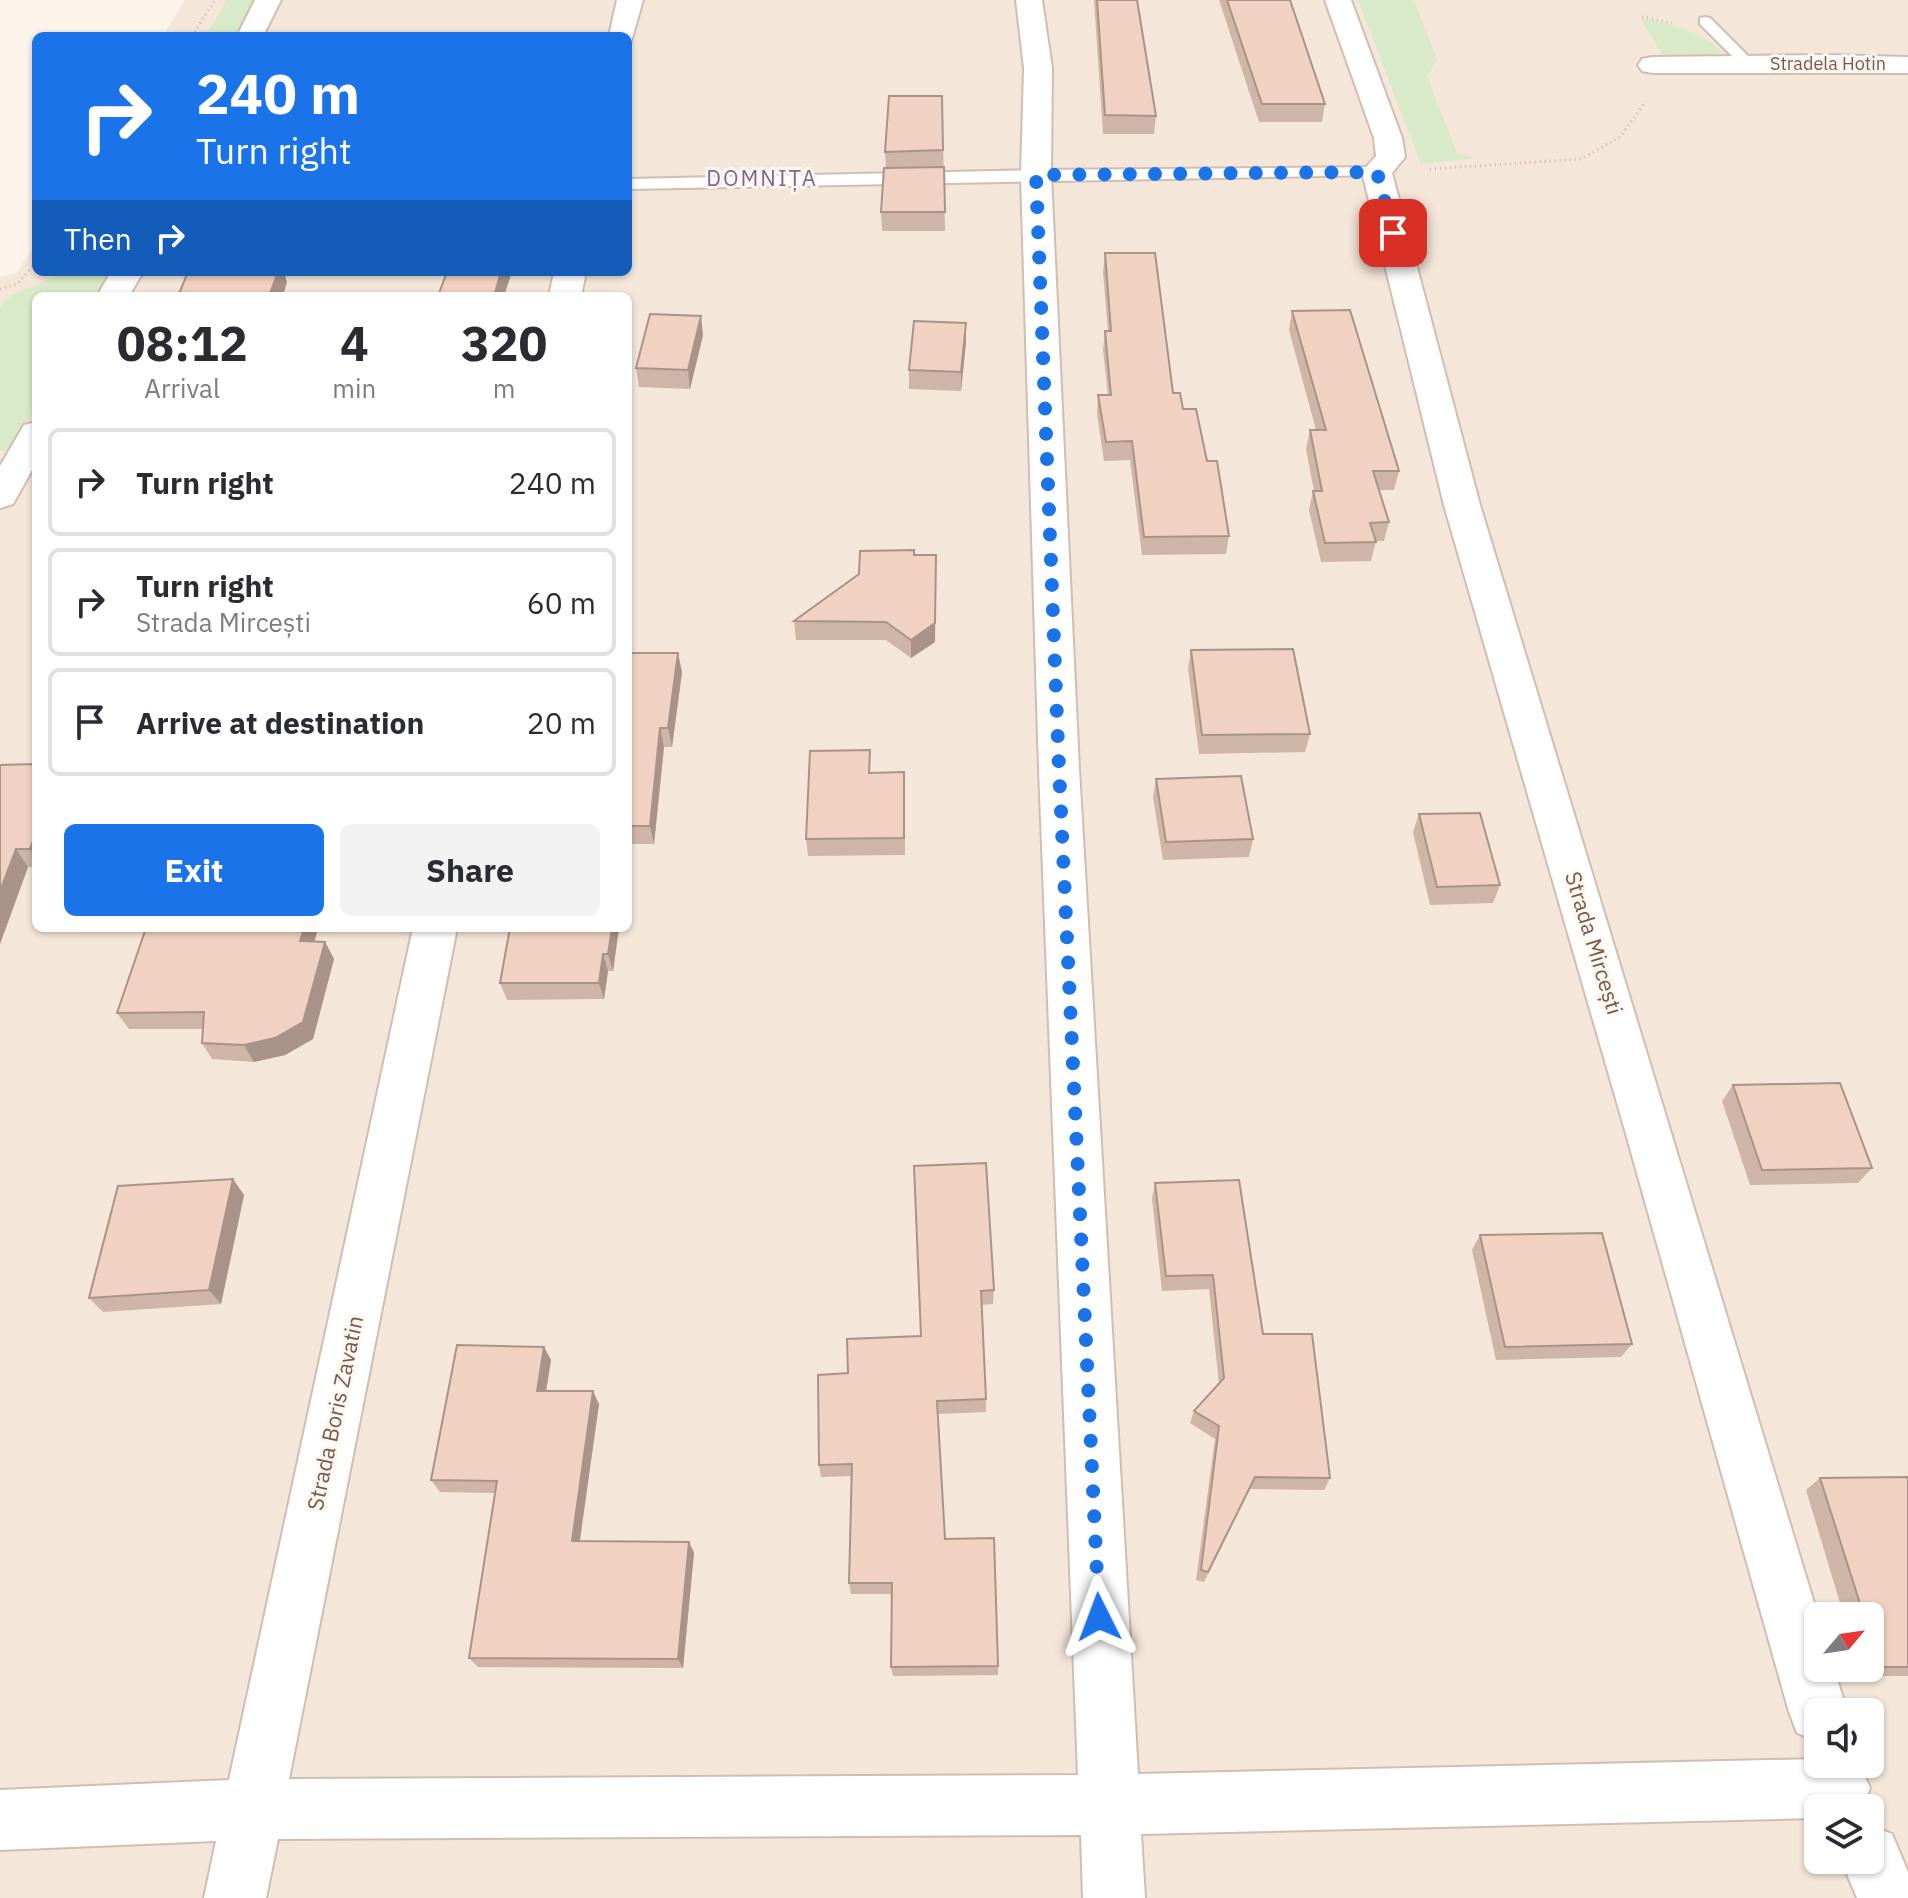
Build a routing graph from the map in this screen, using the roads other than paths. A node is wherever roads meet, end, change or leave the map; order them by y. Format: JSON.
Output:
{"nodes":[{"id":1,"x":268,"y":0,"type":"edge"},
{"id":2,"x":630,"y":0,"type":"edge"},
{"id":3,"x":1029,"y":0,"type":"edge"},
{"id":4,"x":1338,"y":0,"type":"edge"},
{"id":5,"x":1705,"y":21,"type":"dead end"},
{"id":6,"x":252,"y":32,"type":"edge"},
{"id":7,"x":623,"y":32,"type":"edge"},
{"id":8,"x":1748,"y":64,"type":"junction"},
{"id":9,"x":1652,"y":65,"type":"road end"},
{"id":10,"x":1908,"y":65,"type":"edge"},
{"id":11,"x":1377,"y":172,"type":"junction"},
{"id":12,"x":1036,"y":175,"type":"junction"},
{"id":13,"x":632,"y":184,"type":"edge"},
{"id":14,"x":32,"y":439,"type":"edge"},
{"id":15,"x":5,"y":480,"type":"edge"},
{"id":16,"x":434,"y":932,"type":"edge"},
{"id":17,"x":1814,"y":1698,"type":"edge"},
{"id":18,"x":1841,"y":1787,"type":"edge"},
{"id":19,"x":1107,"y":1805,"type":"junction"},
{"id":20,"x":253,"y":1809,"type":"junction"},
{"id":21,"x":0,"y":1820,"type":"edge"},
{"id":22,"x":1878,"y":1874,"type":"edge"},
{"id":23,"x":235,"y":1898,"type":"edge"},
{"id":24,"x":1114,"y":1898,"type":"edge"},
{"id":25,"x":1888,"y":1898,"type":"edge"}],
"edges":[{"from":1,"to":6,"type":"street"},
{"from":2,"to":7,"type":"street"},
{"from":3,"to":12,"type":"street"},
{"from":4,"to":11,"type":"street"},
{"from":5,"to":8,"type":"lane","name":"Stradela Hotin"},
{"from":8,"to":9,"type":"street","name":"Stradela Hotin"},
{"from":8,"to":10,"type":"street","name":"Stradela Hotin"},
{"from":11,"to":12,"type":"lane"},
{"from":11,"to":17,"type":"street","name":"Strada Mircești"},
{"from":12,"to":13,"type":"lane"},
{"from":12,"to":19,"type":"street"},
{"from":14,"to":15,"type":"street"},
{"from":16,"to":20,"type":"street","name":"Strada Boris Zavatin"},
{"from":18,"to":19,"type":"street"},
{"from":19,"to":20,"type":"street"},
{"from":19,"to":24,"type":"street"},
{"from":20,"to":21,"type":"street"},
{"from":20,"to":23,"type":"street","name":"Strada Boris Zavatin"},
{"from":22,"to":25,"type":"street"}]}
